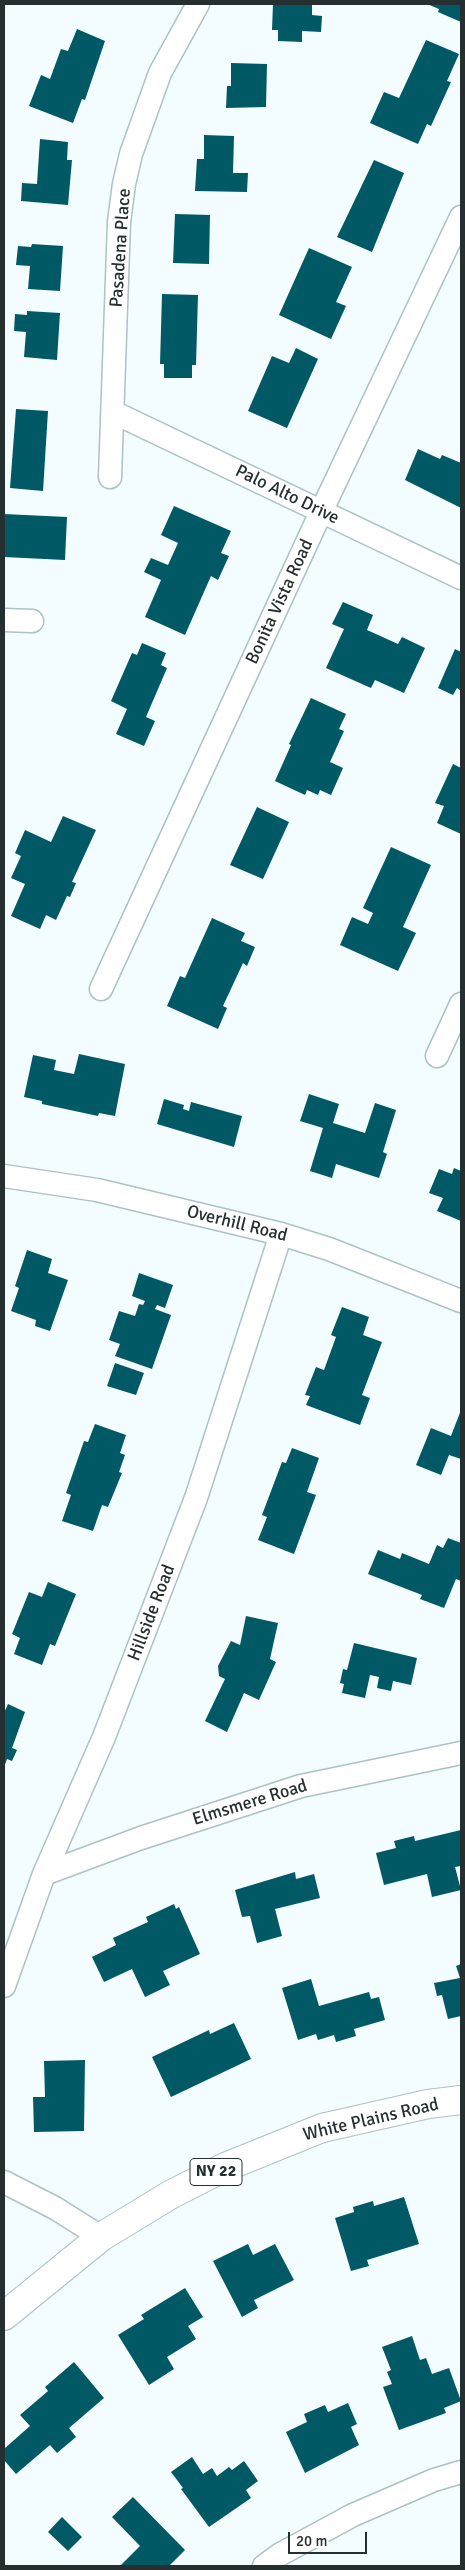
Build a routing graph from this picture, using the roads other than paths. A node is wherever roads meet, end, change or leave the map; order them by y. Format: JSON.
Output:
{"nodes":[{"id":1,"x":198,"y":4,"type":"edge"},
{"id":2,"x":461,"y":217,"type":"edge"},
{"id":3,"x":113,"y":412,"type":"junction"},
{"id":4,"x":110,"y":477,"type":"dead end"},
{"id":5,"x":321,"y":512,"type":"junction"},
{"id":6,"x":461,"y":578,"type":"edge"},
{"id":7,"x":4,"y":620,"type":"edge"},
{"id":8,"x":32,"y":621,"type":"dead end"},
{"id":9,"x":101,"y":989,"type":"dead end"},
{"id":10,"x":461,"y":1004,"type":"edge"},
{"id":11,"x":437,"y":1056,"type":"dead end"},
{"id":12,"x":4,"y":1176,"type":"edge"},
{"id":13,"x":281,"y":1234,"type":"junction"},
{"id":14,"x":461,"y":1301,"type":"edge"},
{"id":15,"x":461,"y":1753,"type":"edge"},
{"id":16,"x":44,"y":1874,"type":"junction"},
{"id":17,"x":4,"y":1986,"type":"edge"},
{"id":18,"x":461,"y":2100,"type":"edge"},
{"id":19,"x":4,"y":2182,"type":"edge"},
{"id":20,"x":101,"y":2237,"type":"junction"},
{"id":21,"x":4,"y":2316,"type":"edge"},
{"id":22,"x":461,"y":2472,"type":"edge"},
{"id":23,"x":264,"y":2566,"type":"edge"}],
"edges":[{"from":1,"to":3,"type":"street","name":"Pasadena Place"},
{"from":2,"to":5,"type":"street","name":"Bonita Vista Road"},
{"from":3,"to":4,"type":"street","name":"Pasadena Place"},
{"from":3,"to":5,"type":"street","name":"Palo Alto Drive"},
{"from":5,"to":6,"type":"street","name":"Palo Alto Drive"},
{"from":5,"to":9,"type":"street","name":"Bonita Vista Road"},
{"from":7,"to":8,"type":"street"},
{"from":10,"to":11,"type":"street"},
{"from":12,"to":13,"type":"street","name":"Overhill Road"},
{"from":13,"to":14,"type":"street","name":"Overhill Road"},
{"from":13,"to":16,"type":"street","name":"Hillside Road"},
{"from":15,"to":16,"type":"street","name":"Elmsmere Road"},
{"from":16,"to":17,"type":"street","name":"Hillside Road"},
{"from":18,"to":20,"type":"main road","name":"White Plains Road","number":"NY 22"},
{"from":19,"to":20,"type":"street"},
{"from":20,"to":21,"type":"main road","name":"White Plains Road","number":"NY 22"},
{"from":22,"to":23,"type":"street"}]}
